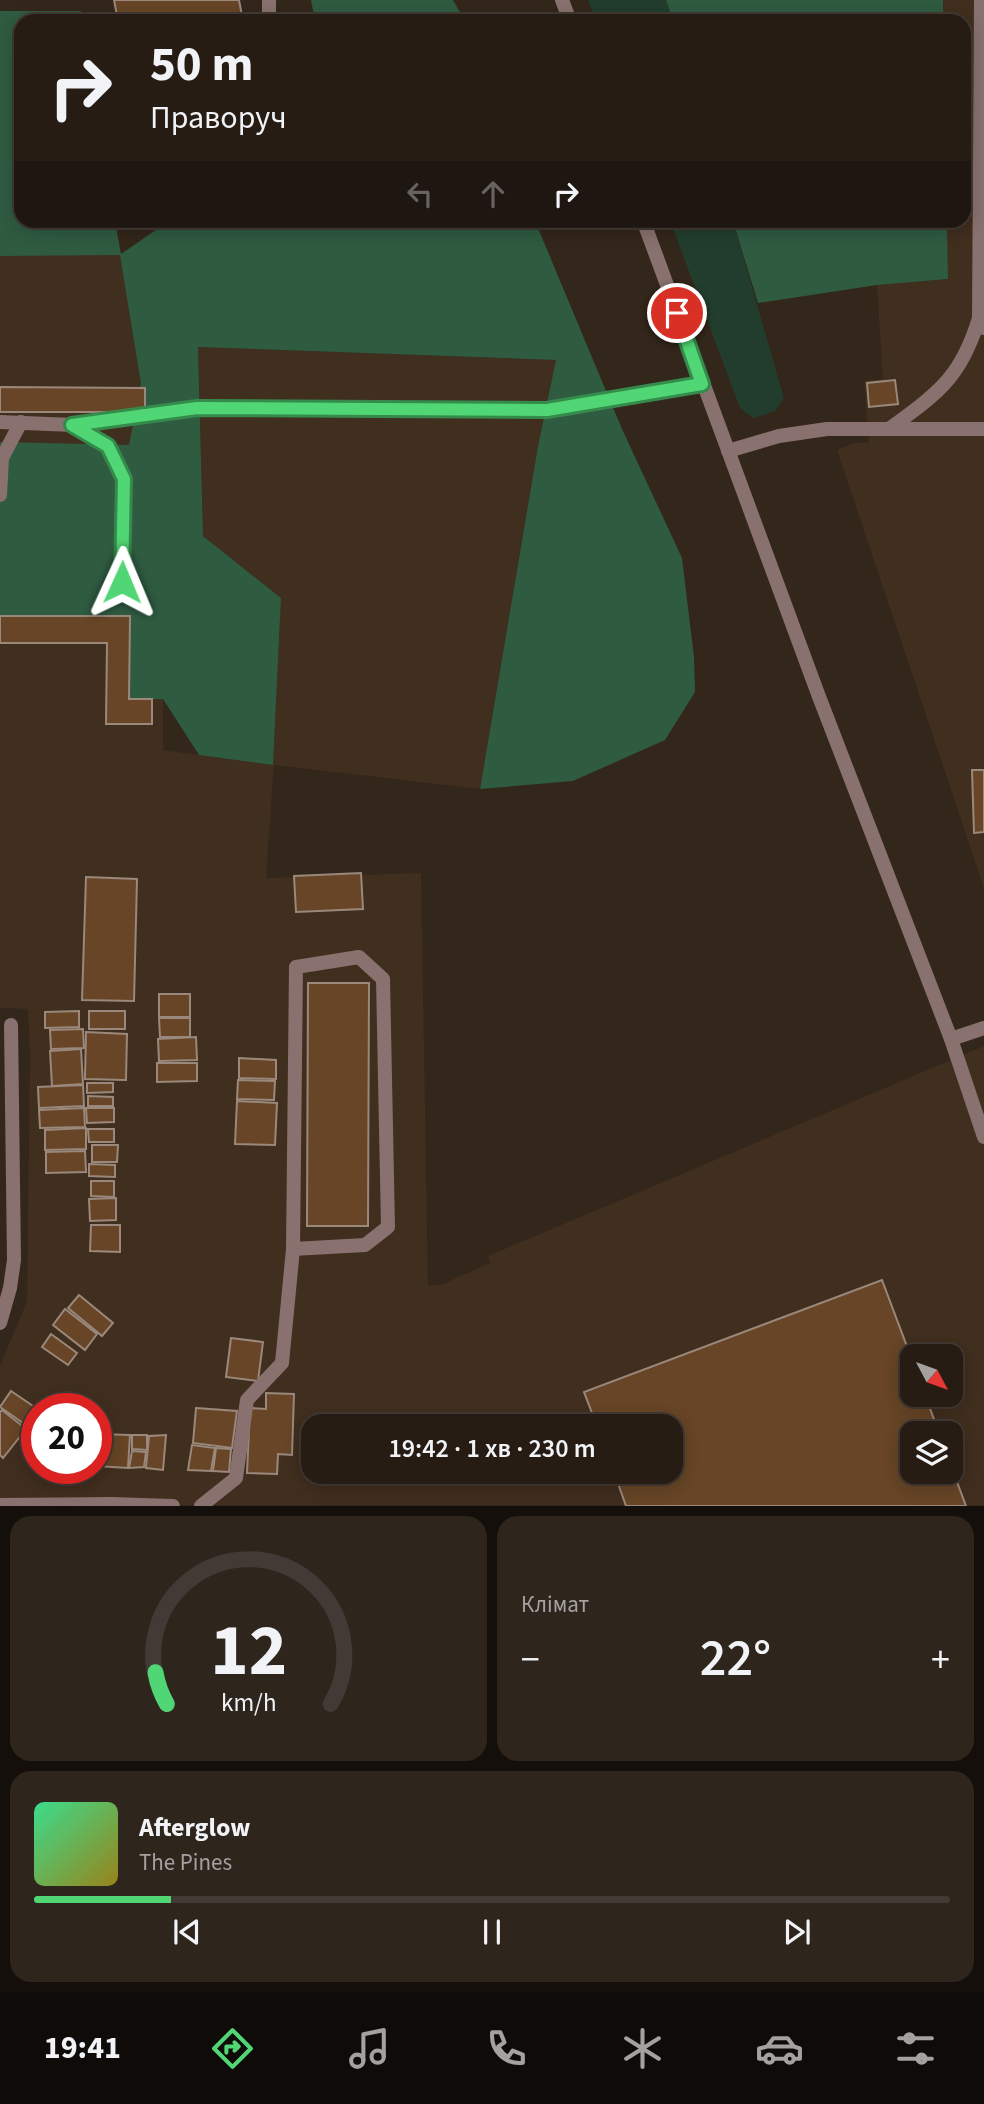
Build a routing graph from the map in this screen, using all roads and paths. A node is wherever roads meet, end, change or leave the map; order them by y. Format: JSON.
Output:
{"nodes":[{"id":1,"x":981,"y":0,"type":"edge"},
{"id":2,"x":646,"y":228,"type":"edge"},
{"id":3,"x":981,"y":323,"type":"edge"},
{"id":4,"x":702,"y":384,"type":"junction"},
{"id":5,"x":0,"y":422,"type":"edge"},
{"id":6,"x":21,"y":422,"type":"junction"},
{"id":7,"x":72,"y":425,"type":"junction"},
{"id":8,"x":889,"y":429,"type":"junction"},
{"id":9,"x":984,"y":429,"type":"edge"},
{"id":10,"x":728,"y":451,"type":"junction"},
{"id":11,"x":0,"y":495,"type":"edge"},
{"id":12,"x":122,"y":582,"type":"dead end"},
{"id":13,"x":11,"y":1025,"type":"dead end"},
{"id":14,"x":984,"y":1028,"type":"edge"},
{"id":15,"x":951,"y":1039,"type":"junction"},
{"id":16,"x":984,"y":1137,"type":"edge"},
{"id":17,"x":6,"y":1147,"type":"edge"},
{"id":18,"x":293,"y":1249,"type":"junction"},
{"id":19,"x":1,"y":1317,"type":"edge"},
{"id":20,"x":0,"y":1505,"type":"edge"},
{"id":21,"x":173,"y":1506,"type":"edge"},
{"id":22,"x":201,"y":1506,"type":"edge"}],
"edges":[{"from":1,"to":3,"type":"street"},
{"from":2,"to":4,"type":"street"},
{"from":3,"to":8,"type":"street"},
{"from":4,"to":7,"type":"street"},
{"from":4,"to":10,"type":"street"},
{"from":5,"to":6,"type":"street"},
{"from":6,"to":7,"type":"street"},
{"from":6,"to":11,"type":"street"},
{"from":7,"to":12,"type":"street"},
{"from":8,"to":9,"type":"street"},
{"from":8,"to":10,"type":"street"},
{"from":10,"to":15,"type":"street"},
{"from":13,"to":17,"type":"street"},
{"from":14,"to":15,"type":"street"},
{"from":15,"to":16,"type":"street"},
{"from":17,"to":19,"type":"street"},
{"from":18,"to":18,"type":"street"},
{"from":18,"to":22,"type":"street"},
{"from":20,"to":21,"type":"street"}]}
